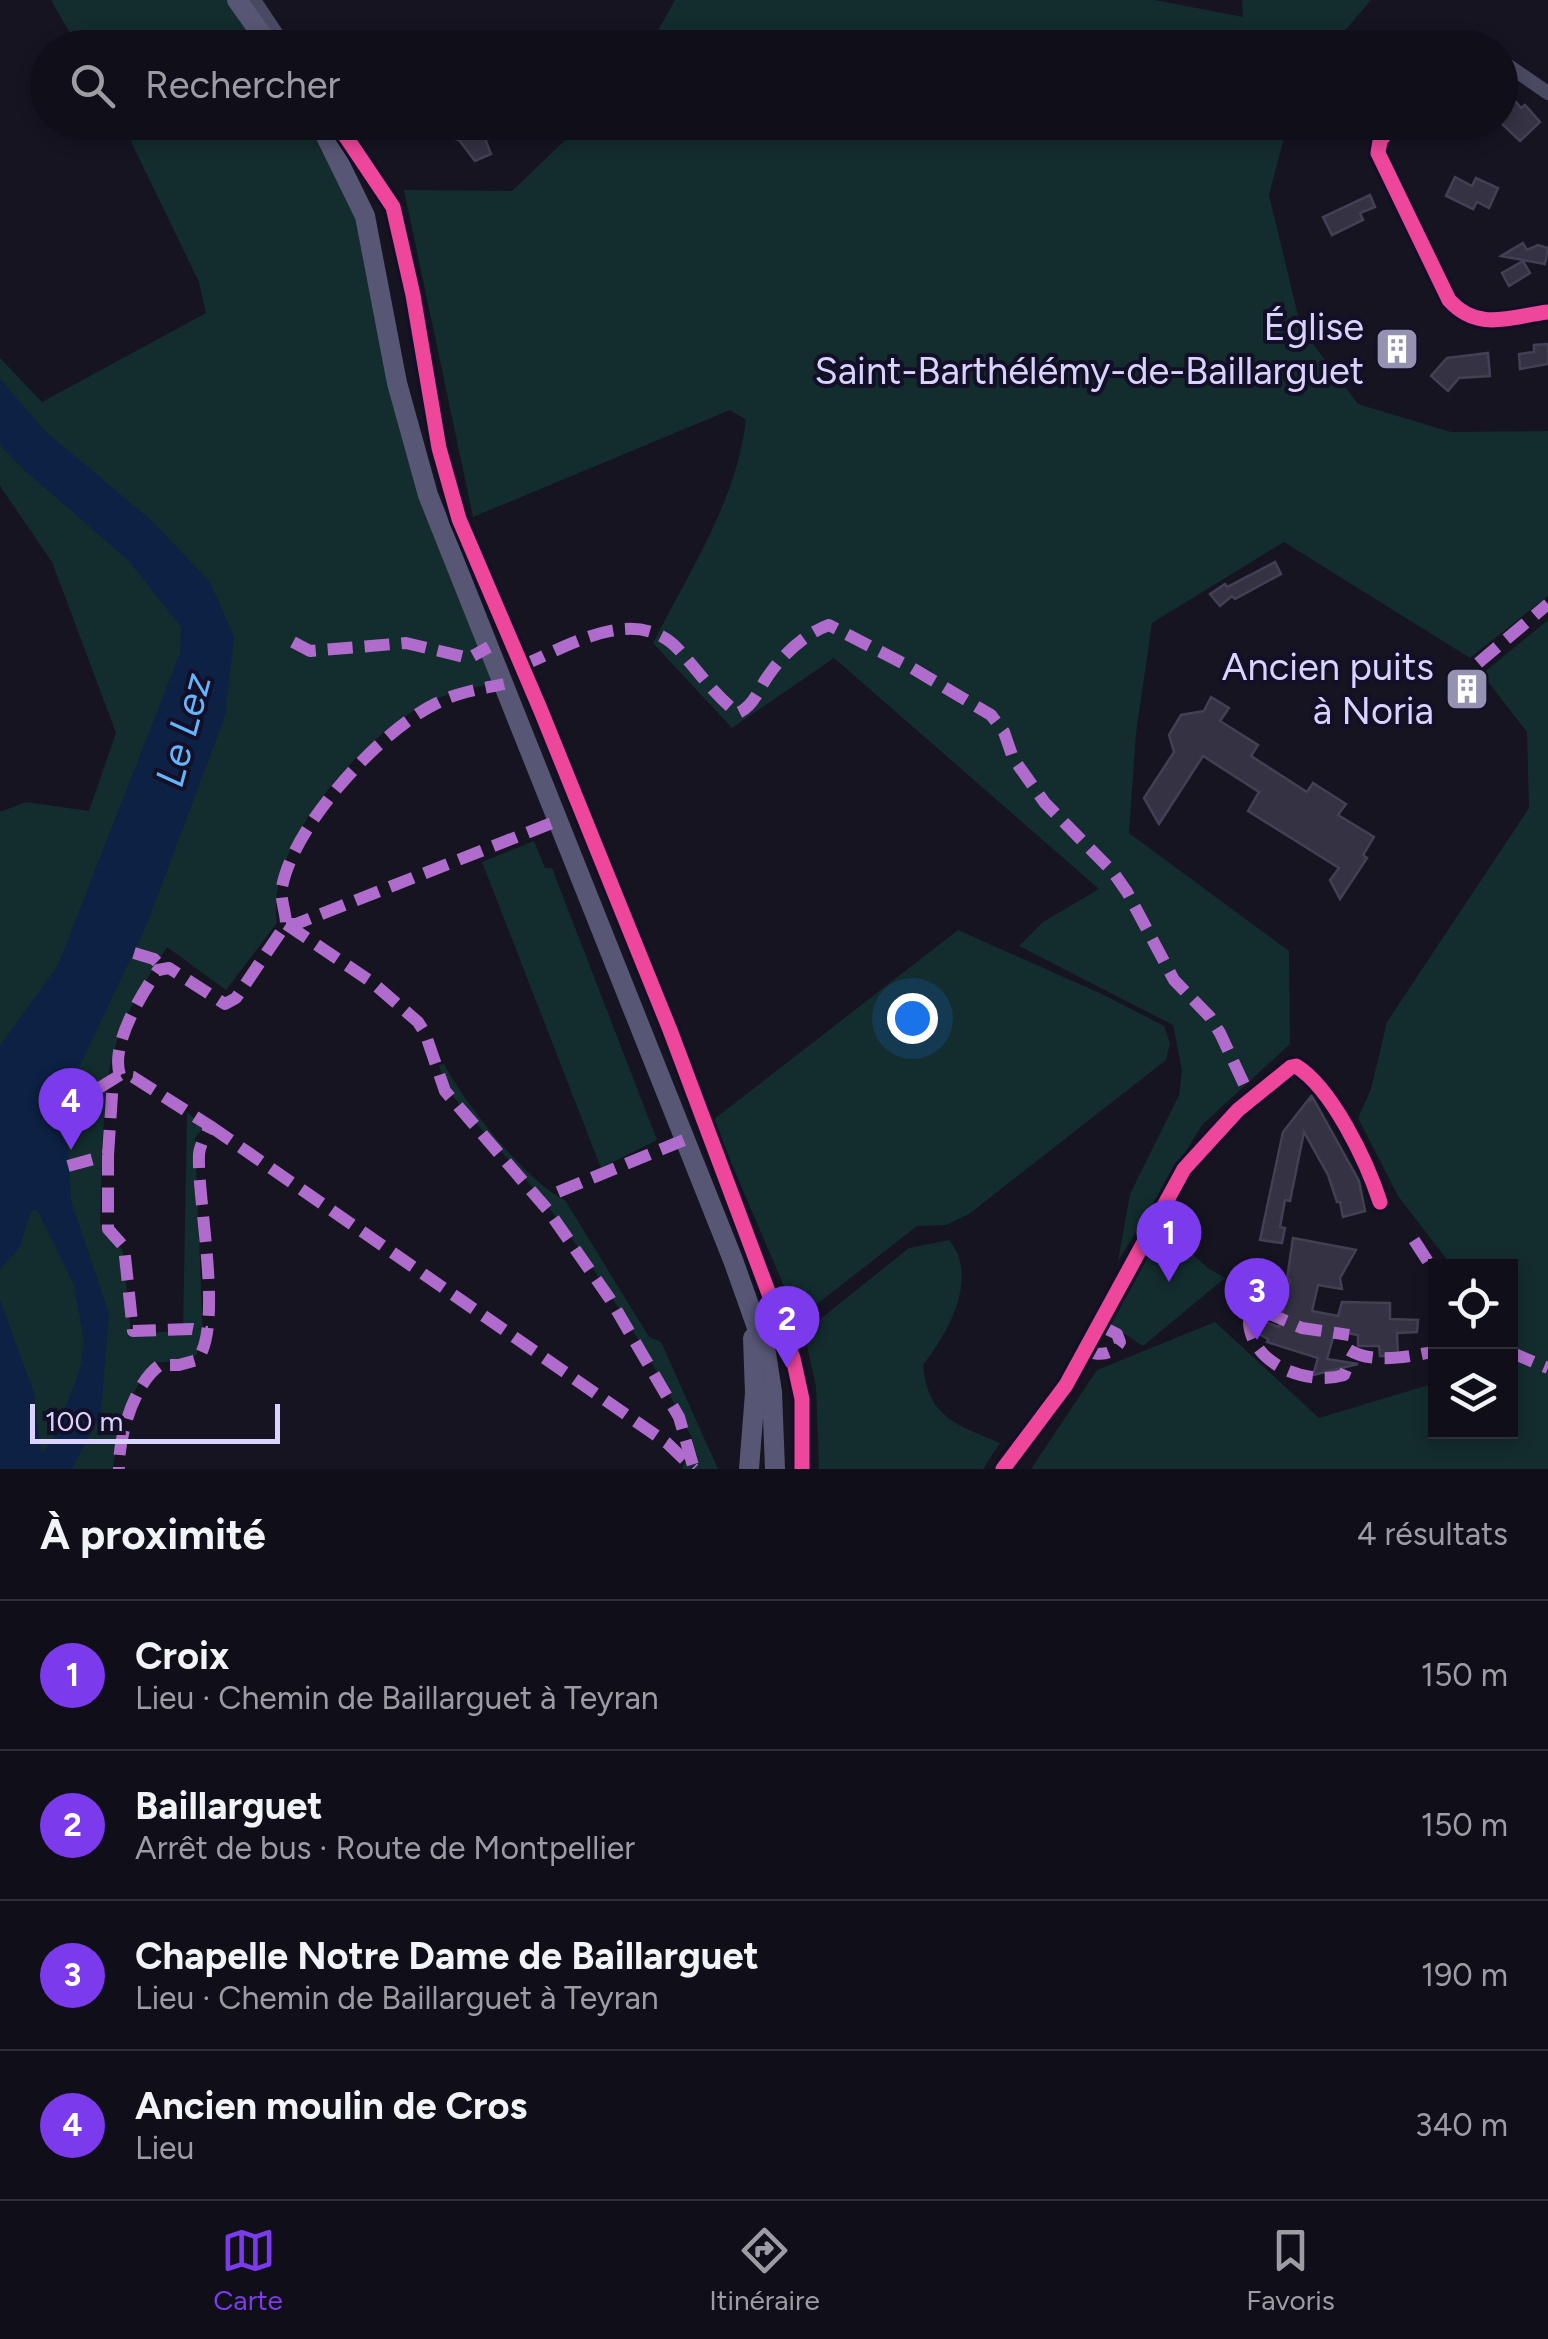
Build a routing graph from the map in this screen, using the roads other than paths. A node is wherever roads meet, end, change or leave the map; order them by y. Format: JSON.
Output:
{"nodes":[{"id":1,"x":236,"y":0,"type":"edge"},
{"id":2,"x":254,"y":0,"type":"edge"},
{"id":3,"x":258,"y":30,"type":"edge"},
{"id":4,"x":274,"y":30,"type":"edge"},
{"id":5,"x":1518,"y":72,"type":"edge"},
{"id":6,"x":1548,"y":93,"type":"edge"},
{"id":7,"x":329,"y":140,"type":"edge"},
{"id":8,"x":348,"y":140,"type":"edge"},
{"id":9,"x":1380,"y":140,"type":"edge"},
{"id":10,"x":1548,"y":312,"type":"edge"},
{"id":11,"x":439,"y":448,"type":"dead end"},
{"id":12,"x":1380,"y":1202,"type":"dead end"},
{"id":13,"x":754,"y":1321,"type":"junction"},
{"id":14,"x":749,"y":1469,"type":"edge"},
{"id":15,"x":775,"y":1469,"type":"edge"},
{"id":16,"x":1003,"y":1469,"type":"edge"}],
"edges":[{"from":1,"to":3,"type":"main road"},
{"from":2,"to":4,"type":"street"},
{"from":5,"to":6,"type":"street"},
{"from":7,"to":13,"type":"main road"},
{"from":8,"to":11,"type":"street"},
{"from":9,"to":10,"type":"street"},
{"from":12,"to":16,"type":"street"},
{"from":13,"to":14,"type":"main road"},
{"from":13,"to":15,"type":"main road"}]}
